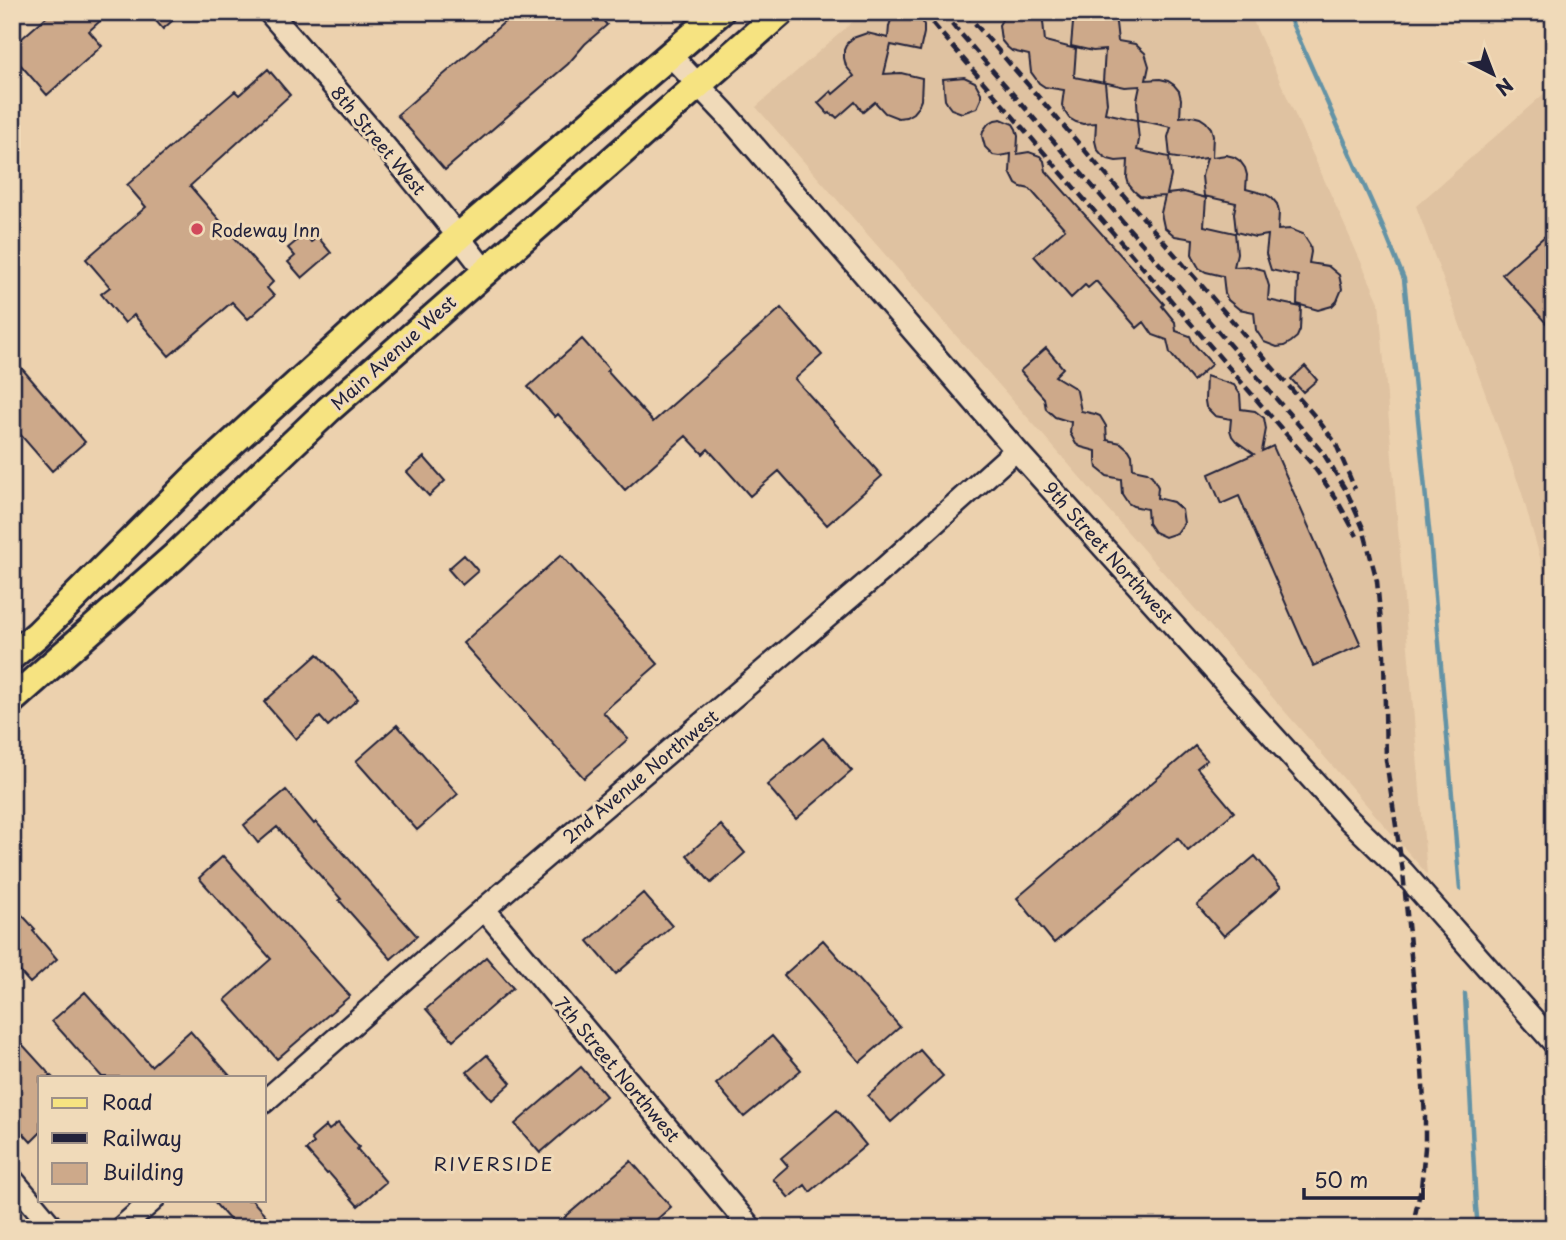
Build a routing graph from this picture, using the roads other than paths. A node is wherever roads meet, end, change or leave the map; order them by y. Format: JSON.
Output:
{"nodes":[{"id":1,"x":269,"y":12,"type":"edge"},
{"id":2,"x":720,"y":12,"type":"edge"},
{"id":3,"x":781,"y":12,"type":"edge"},
{"id":4,"x":670,"y":55,"type":"junction"},
{"id":5,"x":698,"y":85,"type":"junction"},
{"id":6,"x":459,"y":236,"type":"junction"},
{"id":7,"x":485,"y":271,"type":"junction"},
{"id":8,"x":1016,"y":450,"type":"junction"},
{"id":9,"x":12,"y":656,"type":"edge"},
{"id":10,"x":12,"y":700,"type":"edge"},
{"id":11,"x":484,"y":909,"type":"junction"},
{"id":12,"x":1554,"y":1043,"type":"edge"},
{"id":13,"x":266,"y":1100,"type":"edge"},
{"id":14,"x":12,"y":1179,"type":"edge"},
{"id":15,"x":151,"y":1202,"type":"edge"},
{"id":16,"x":53,"y":1228,"type":"edge"},
{"id":17,"x":121,"y":1228,"type":"edge"},
{"id":18,"x":751,"y":1228,"type":"edge"}],
"edges":[{"from":1,"to":6,"type":"street","name":"8th Street West"},
{"from":2,"to":4,"type":"main road"},
{"from":3,"to":5,"type":"main road","name":"Main Avenue West"},
{"from":4,"to":5,"type":"street","name":"9th Street Northwest"},
{"from":4,"to":6,"type":"main road"},
{"from":5,"to":7,"type":"main road","name":"Main Avenue West"},
{"from":5,"to":8,"type":"street","name":"9th Street Northwest"},
{"from":6,"to":7,"type":"street","name":"8th Street West"},
{"from":6,"to":9,"type":"main road"},
{"from":7,"to":10,"type":"main road","name":"Main Avenue West"},
{"from":8,"to":11,"type":"street","name":"2nd Avenue Northwest"},
{"from":8,"to":12,"type":"street","name":"9th Street Northwest"},
{"from":11,"to":13,"type":"street","name":"2nd Avenue Northwest"},
{"from":11,"to":18,"type":"street","name":"7th Street Northwest"},
{"from":14,"to":16,"type":"street"},
{"from":15,"to":17,"type":"street"}]}
